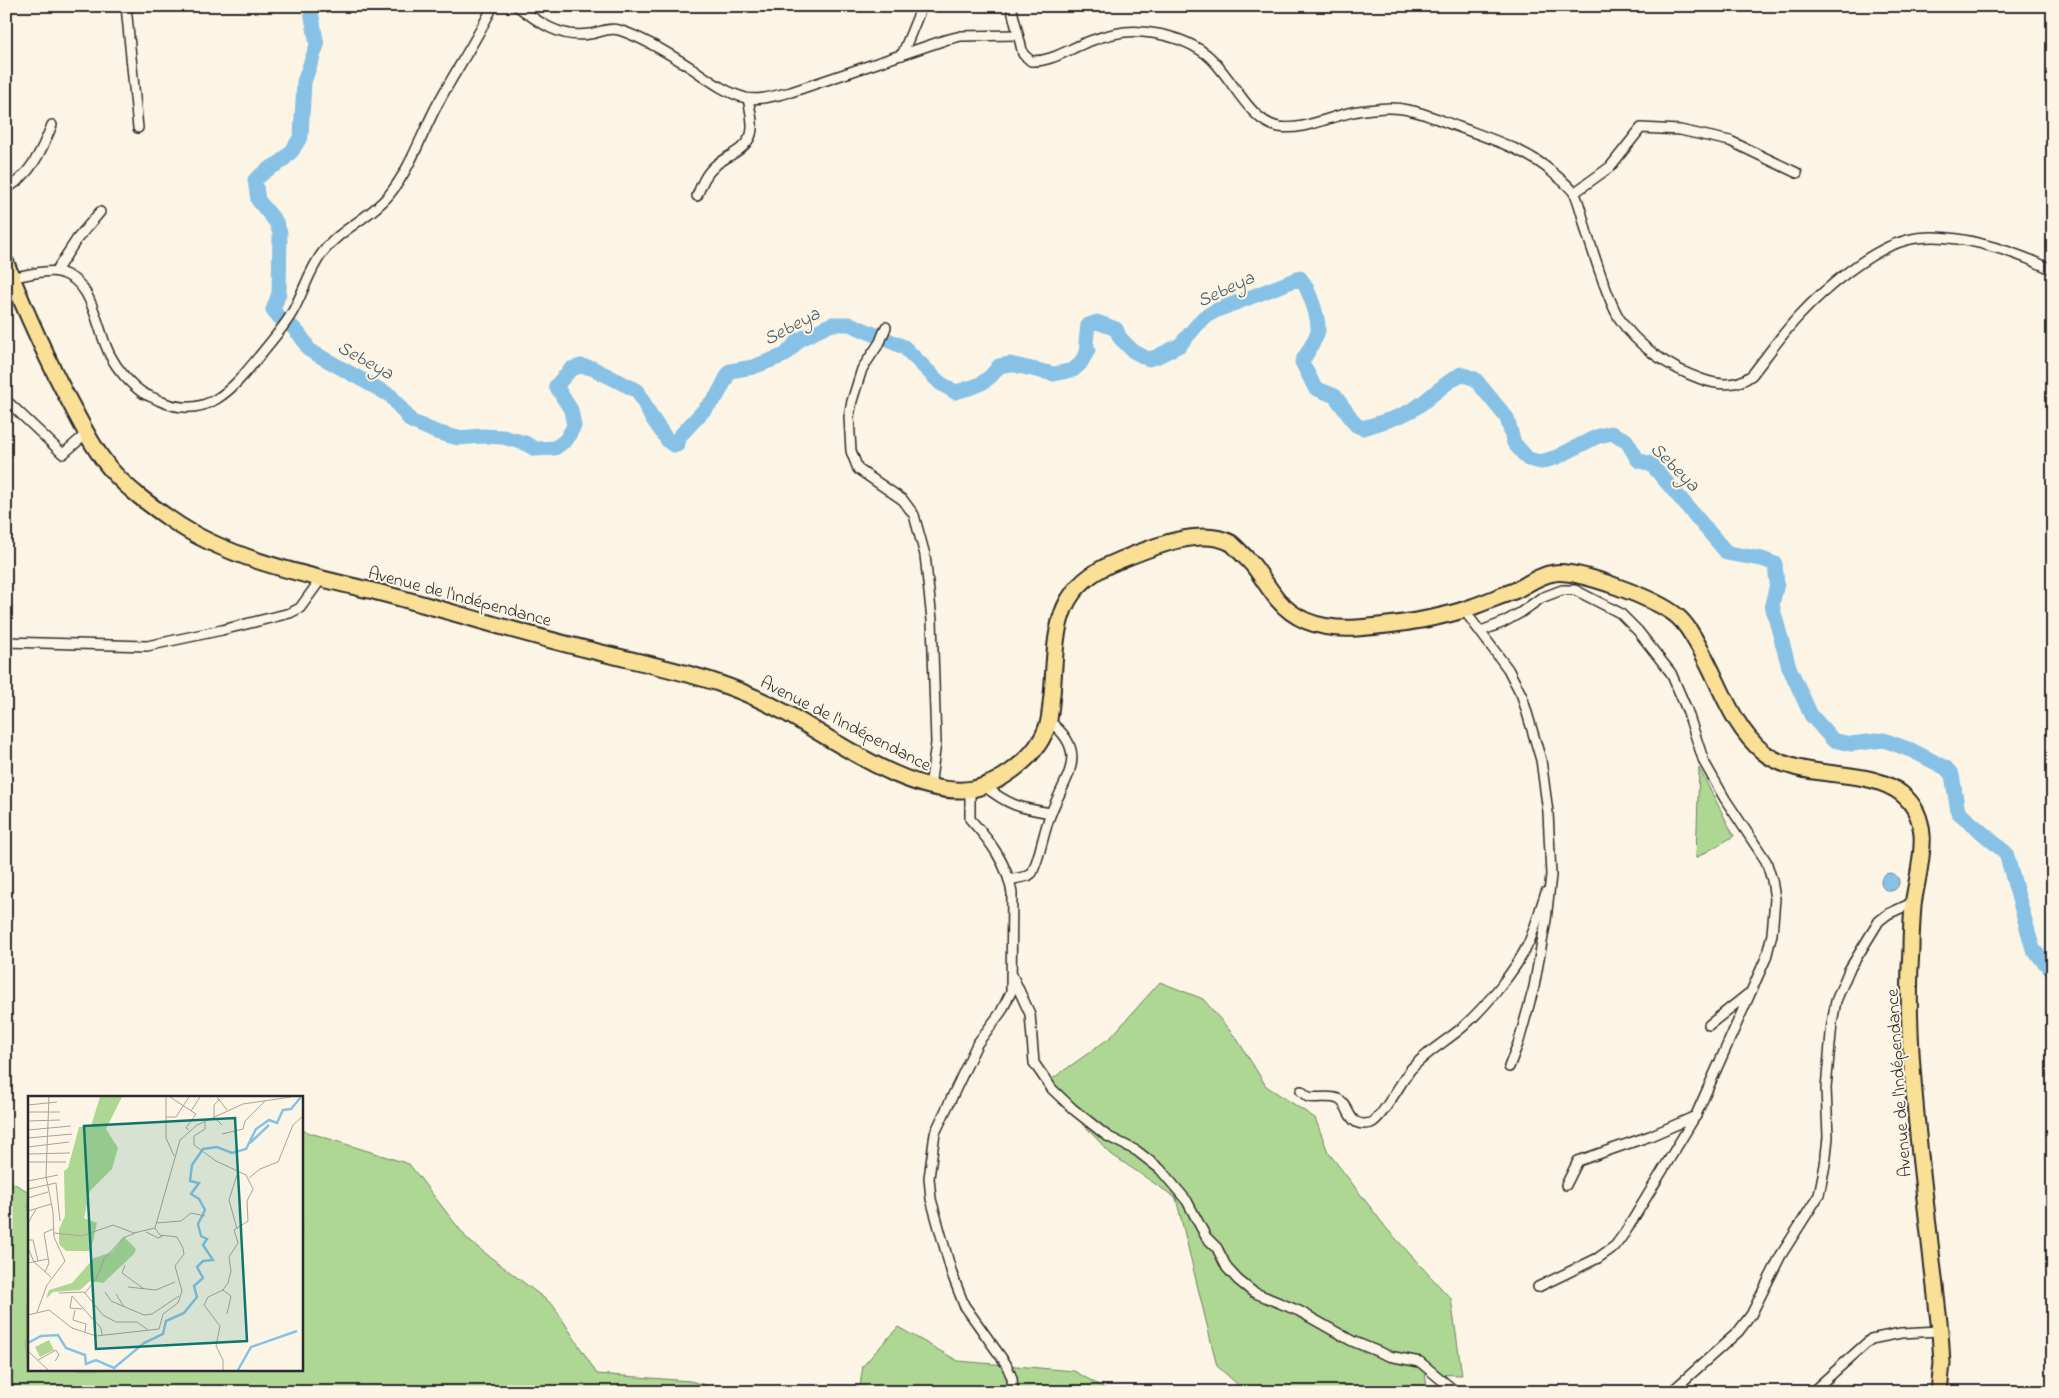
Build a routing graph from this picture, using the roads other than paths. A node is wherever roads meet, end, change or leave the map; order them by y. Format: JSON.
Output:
{"nodes":[{"id":1,"x":126,"y":6,"type":"edge"},
{"id":2,"x":493,"y":6,"type":"edge"},
{"id":3,"x":517,"y":6,"type":"edge"},
{"id":4,"x":922,"y":6,"type":"edge"},
{"id":5,"x":1011,"y":6,"type":"edge"},
{"id":6,"x":1018,"y":35,"type":"junction"},
{"id":7,"x":902,"y":55,"type":"junction"},
{"id":8,"x":748,"y":98,"type":"junction"},
{"id":9,"x":52,"y":125,"type":"dead end"},
{"id":10,"x":138,"y":128,"type":"dead end"},
{"id":11,"x":1798,"y":173,"type":"dead end"},
{"id":12,"x":6,"y":189,"type":"edge"},
{"id":13,"x":1574,"y":193,"type":"junction"},
{"id":14,"x":697,"y":196,"type":"dead end"},
{"id":15,"x":100,"y":212,"type":"dead end"},
{"id":16,"x":6,"y":263,"type":"edge"},
{"id":17,"x":2053,"y":270,"type":"edge"},
{"id":18,"x":56,"y":271,"type":"junction"},
{"id":19,"x":12,"y":278,"type":"junction"},
{"id":20,"x":883,"y":335,"type":"dead end"},
{"id":21,"x":6,"y":400,"type":"edge"},
{"id":22,"x":86,"y":434,"type":"junction"},
{"id":23,"x":321,"y":580,"type":"junction"},
{"id":24,"x":1464,"y":610,"type":"junction"},
{"id":25,"x":1481,"y":631,"type":"junction"},
{"id":26,"x":6,"y":642,"type":"edge"},
{"id":27,"x":1049,"y":722,"type":"junction"},
{"id":28,"x":930,"y":787,"type":"junction"},
{"id":29,"x":976,"y":788,"type":"junction"},
{"id":30,"x":1051,"y":813,"type":"junction"},
{"id":31,"x":1552,"y":875,"type":"junction"},
{"id":32,"x":1010,"y":880,"type":"junction"},
{"id":33,"x":1914,"y":902,"type":"junction"},
{"id":34,"x":1012,"y":975,"type":"junction"},
{"id":35,"x":1749,"y":994,"type":"junction"},
{"id":36,"x":1709,"y":1025,"type":"dead end"},
{"id":37,"x":1509,"y":1067,"type":"dead end"},
{"id":38,"x":1300,"y":1091,"type":"dead end"},
{"id":39,"x":1696,"y":1116,"type":"junction"},
{"id":40,"x":1566,"y":1185,"type":"dead end"},
{"id":41,"x":1538,"y":1287,"type":"dead end"},
{"id":42,"x":1940,"y":1330,"type":"junction"},
{"id":43,"x":1013,"y":1392,"type":"edge"},
{"id":44,"x":1456,"y":1392,"type":"edge"},
{"id":45,"x":1671,"y":1392,"type":"edge"},
{"id":46,"x":1812,"y":1392,"type":"edge"},
{"id":47,"x":1939,"y":1392,"type":"edge"}],
"edges":[{"from":1,"to":10,"type":"street"},
{"from":2,"to":18,"type":"street"},
{"from":3,"to":8,"type":"street"},
{"from":4,"to":7,"type":"street"},
{"from":5,"to":6,"type":"street"},
{"from":6,"to":7,"type":"street"},
{"from":6,"to":13,"type":"street"},
{"from":7,"to":8,"type":"street"},
{"from":8,"to":14,"type":"street"},
{"from":9,"to":12,"type":"street"},
{"from":11,"to":13,"type":"street"},
{"from":13,"to":17,"type":"street"},
{"from":15,"to":18,"type":"street"},
{"from":16,"to":19,"type":"highway","name":"Avenue de l'Indépendance"},
{"from":18,"to":19,"type":"street"},
{"from":19,"to":22,"type":"highway","name":"Avenue de l'Indépendance"},
{"from":20,"to":28,"type":"street"},
{"from":21,"to":22,"type":"street"},
{"from":22,"to":23,"type":"highway","name":"Avenue de l'Indépendance"},
{"from":23,"to":26,"type":"street"},
{"from":23,"to":28,"type":"highway","name":"Avenue de l'Indépendance"},
{"from":24,"to":25,"type":"street"},
{"from":24,"to":27,"type":"highway","name":"Avenue de l'Indépendance"},
{"from":24,"to":33,"type":"highway","name":"Avenue de l'Indépendance"},
{"from":25,"to":31,"type":"street"},
{"from":25,"to":35,"type":"street"},
{"from":27,"to":29,"type":"highway","name":"Avenue de l'Indépendance"},
{"from":27,"to":30,"type":"street"},
{"from":28,"to":29,"type":"highway","name":"Avenue de l'Indépendance"},
{"from":29,"to":30,"type":"street"},
{"from":29,"to":32,"type":"street"},
{"from":30,"to":32,"type":"street"},
{"from":31,"to":37,"type":"street"},
{"from":31,"to":38,"type":"street"},
{"from":32,"to":34,"type":"street"},
{"from":33,"to":42,"type":"highway","name":"Avenue de l'Indépendance"},
{"from":33,"to":45,"type":"street"},
{"from":34,"to":43,"type":"street"},
{"from":34,"to":44,"type":"street"},
{"from":35,"to":36,"type":"street"},
{"from":35,"to":39,"type":"street"},
{"from":39,"to":40,"type":"street"},
{"from":39,"to":41,"type":"street"},
{"from":42,"to":46,"type":"street"},
{"from":42,"to":47,"type":"highway","name":"Avenue de l'Indépendance"}]}
